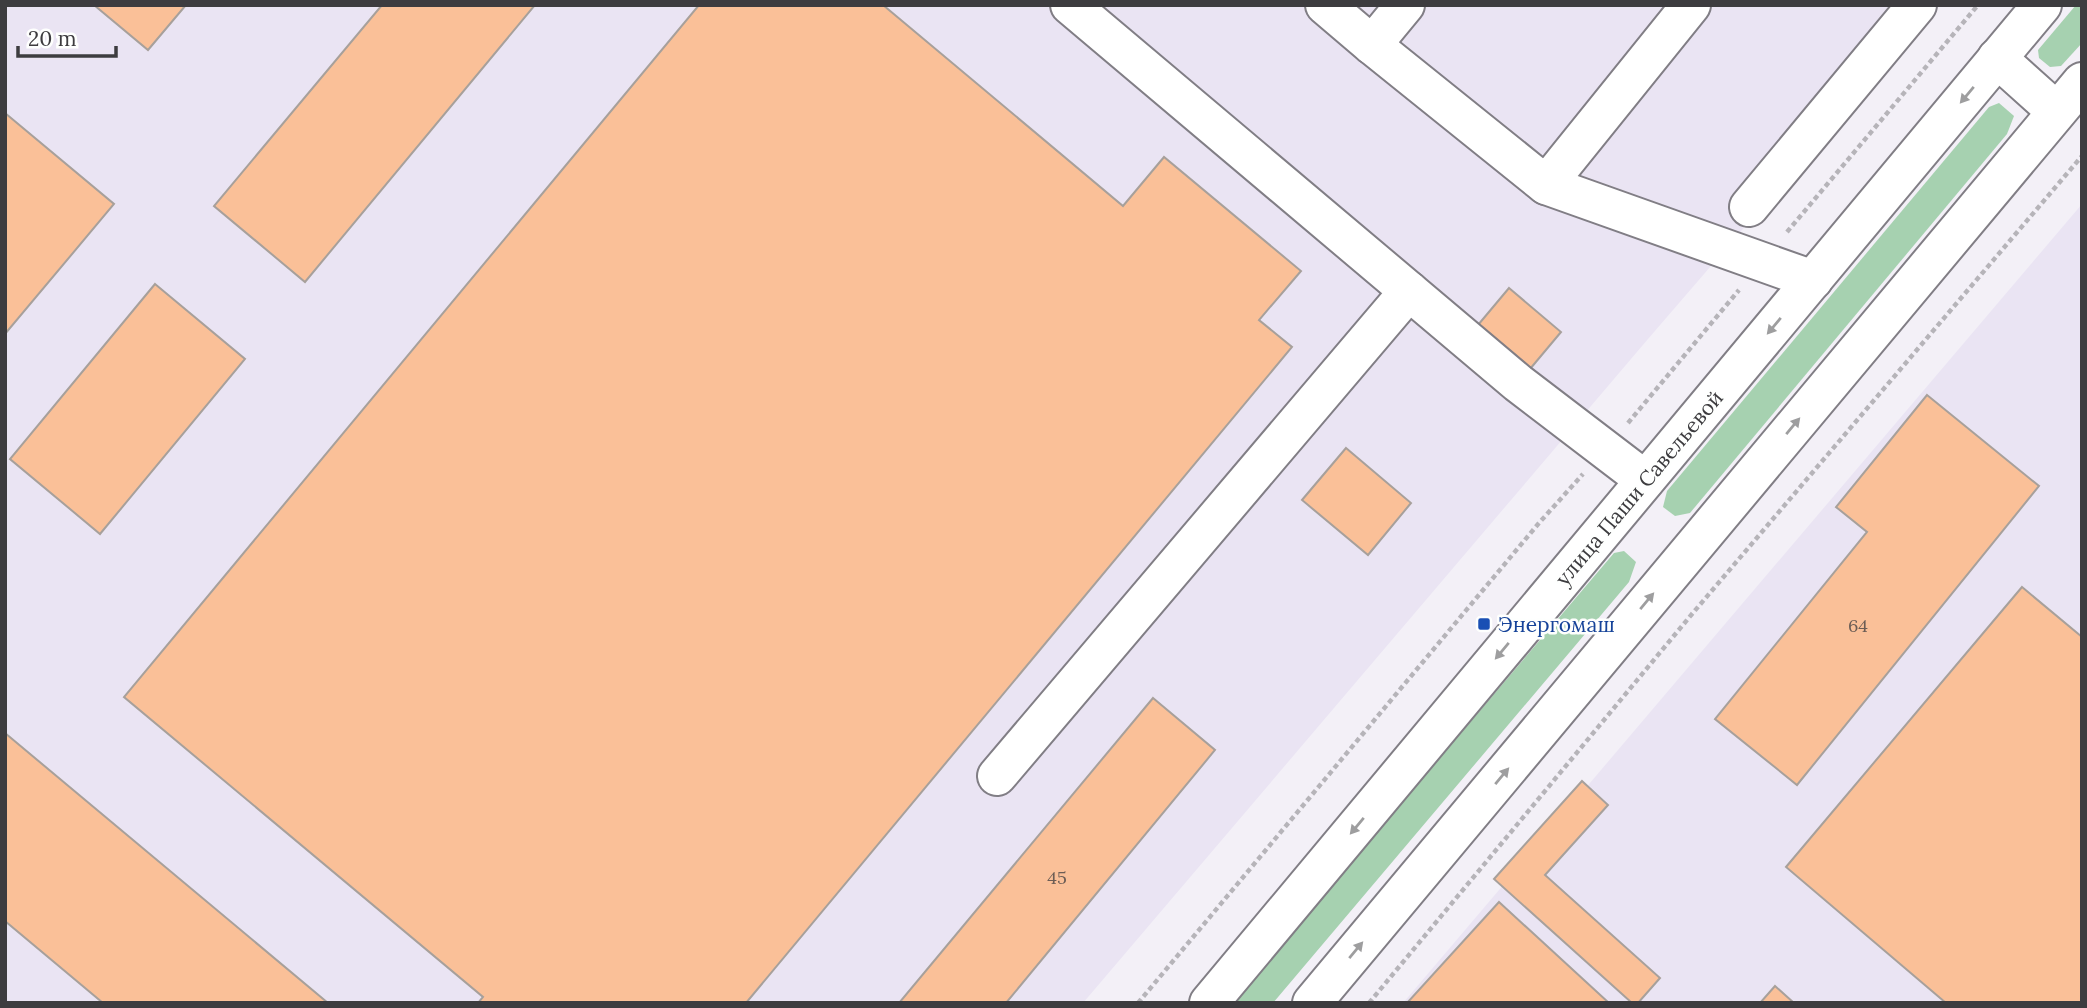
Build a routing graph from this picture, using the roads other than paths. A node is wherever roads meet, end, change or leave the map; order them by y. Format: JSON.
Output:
{"nodes":[{"id":1,"x":1070,"y":5,"type":"edge"},
{"id":2,"x":1325,"y":5,"type":"edge"},
{"id":3,"x":1405,"y":5,"type":"edge"},
{"id":4,"x":1691,"y":5,"type":"edge"},
{"id":5,"x":1917,"y":5,"type":"edge"},
{"id":6,"x":2042,"y":5,"type":"edge"},
{"id":7,"x":1372,"y":45,"type":"junction"},
{"id":8,"x":1997,"y":58,"type":"junction"},
{"id":9,"x":2082,"y":82,"type":"edge"},
{"id":10,"x":2056,"y":111,"type":"junction"},
{"id":11,"x":1546,"y":185,"type":"junction"},
{"id":12,"x":1749,"y":206,"type":"dead end"},
{"id":13,"x":1813,"y":280,"type":"junction"},
{"id":14,"x":1409,"y":291,"type":"junction"},
{"id":15,"x":1645,"y":480,"type":"junction"},
{"id":16,"x":997,"y":776,"type":"dead end"},
{"id":17,"x":1209,"y":1003,"type":"edge"},
{"id":18,"x":1312,"y":1003,"type":"edge"}],
"edges":[{"from":1,"to":14,"type":"street"},
{"from":2,"to":7,"type":"street"},
{"from":3,"to":7,"type":"street"},
{"from":4,"to":11,"type":"street"},
{"from":5,"to":12,"type":"street"},
{"from":6,"to":8,"type":"street","name":"улица Паши Савельевой"},
{"from":7,"to":11,"type":"street"},
{"from":8,"to":10,"type":"street"},
{"from":8,"to":13,"type":"street","name":"улица Паши Савельевой","one_way":true},
{"from":9,"to":10,"type":"street"},
{"from":18,"to":10,"type":"street","one_way":true},
{"from":11,"to":13,"type":"street"},
{"from":13,"to":15,"type":"street","name":"улица Паши Савельевой","one_way":true},
{"from":14,"to":15,"type":"street"},
{"from":14,"to":16,"type":"street"},
{"from":15,"to":17,"type":"street","name":"улица Паши Савельевой","one_way":true}]}
